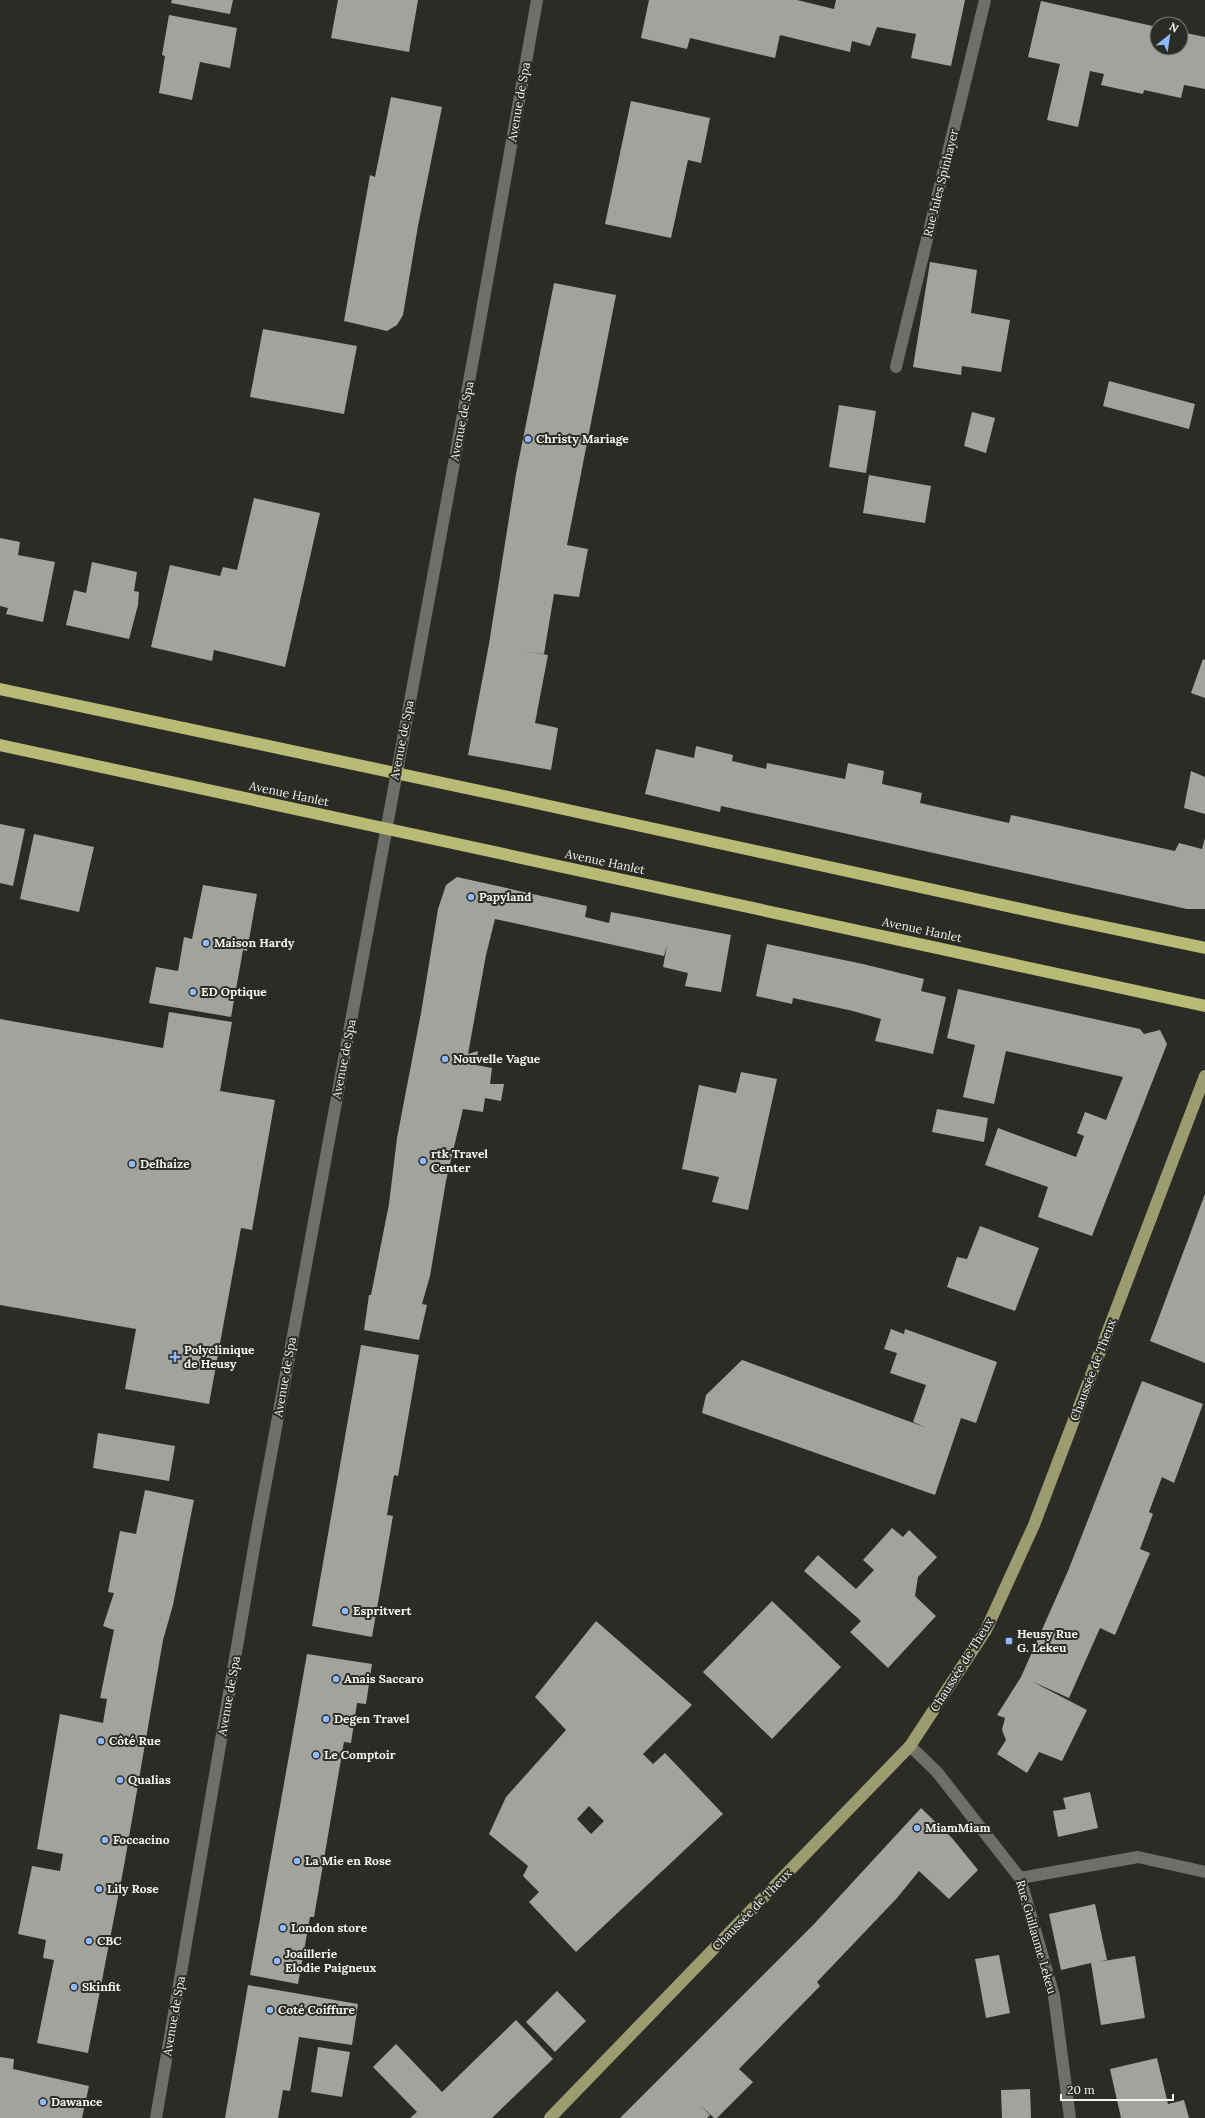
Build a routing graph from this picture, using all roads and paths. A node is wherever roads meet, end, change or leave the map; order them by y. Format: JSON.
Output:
{"nodes":[{"id":1,"x":537,"y":0,"type":"edge"},
{"id":2,"x":985,"y":0,"type":"edge"},
{"id":3,"x":896,"y":367,"type":"dead end"},
{"id":4,"x":0,"y":689,"type":"edge"},
{"id":5,"x":0,"y":745,"type":"edge"},
{"id":6,"x":396,"y":773,"type":"junction"},
{"id":7,"x":386,"y":829,"type":"junction"},
{"id":8,"x":1205,"y":948,"type":"edge"},
{"id":9,"x":1205,"y":1006,"type":"edge"},
{"id":10,"x":1205,"y":1076,"type":"edge"},
{"id":11,"x":910,"y":1746,"type":"junction"},
{"id":12,"x":1205,"y":1872,"type":"edge"},
{"id":13,"x":1020,"y":1878,"type":"junction"},
{"id":14,"x":156,"y":2118,"type":"edge"},
{"id":15,"x":550,"y":2118,"type":"edge"},
{"id":16,"x":1070,"y":2118,"type":"edge"}],
"edges":[{"from":1,"to":6,"type":"street","name":"Avenue de Spa"},
{"from":2,"to":3,"type":"street","name":"Rue Jules Spinhayer"},
{"from":4,"to":6,"type":"highway"},
{"from":5,"to":7,"type":"highway","name":"Avenue Hanlet"},
{"from":6,"to":7,"type":"street","name":"Avenue de Spa"},
{"from":6,"to":8,"type":"highway"},
{"from":7,"to":9,"type":"highway","name":"Avenue Hanlet"},
{"from":7,"to":14,"type":"street","name":"Avenue de Spa"},
{"from":10,"to":11,"type":"main road","name":"Chaussée de Theux"},
{"from":11,"to":13,"type":"street","name":"Rue Guillaume Lekeu"},
{"from":11,"to":15,"type":"main road","name":"Chaussée de Theux"},
{"from":12,"to":13,"type":"street"},
{"from":13,"to":16,"type":"street","name":"Rue Guillaume Lekeu"}]}
